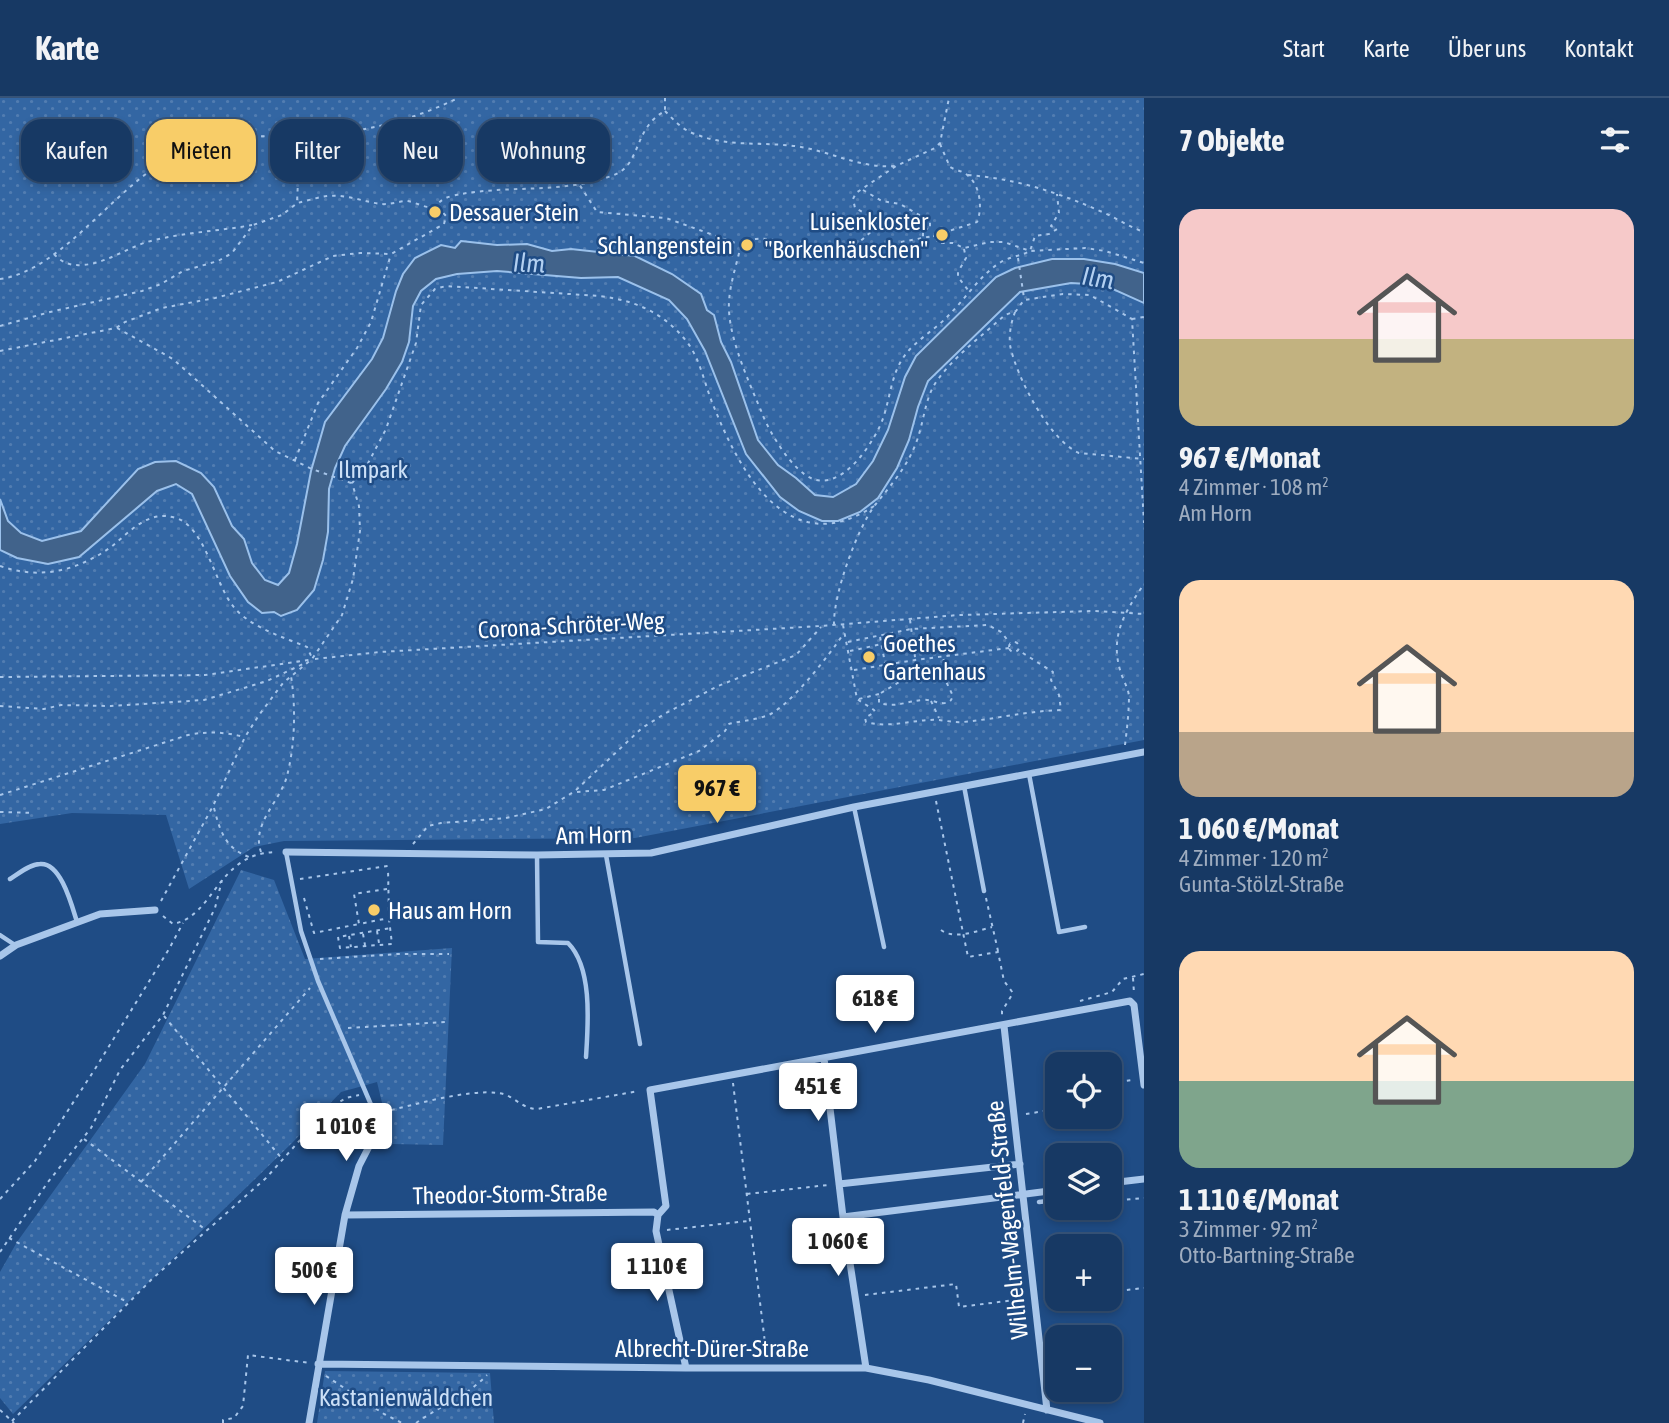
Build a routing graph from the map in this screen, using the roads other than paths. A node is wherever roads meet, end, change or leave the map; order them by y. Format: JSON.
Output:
{"nodes":[{"id":1,"x":1144,"y":752,"type":"edge"},
{"id":2,"x":1028,"y":774,"type":"junction"},
{"id":3,"x":964,"y":785,"type":"junction"},
{"id":4,"x":854,"y":807,"type":"junction"},
{"id":5,"x":286,"y":852,"type":"joint"},
{"id":6,"x":537,"y":855,"type":"junction"},
{"id":7,"x":606,"y":855,"type":"junction"},
{"id":8,"x":10,"y":879,"type":"dead end"},
{"id":9,"x":984,"y":891,"type":"road end"},
{"id":10,"x":155,"y":910,"type":"road end"},
{"id":11,"x":78,"y":922,"type":"junction"},
{"id":12,"x":1085,"y":926,"type":"dead end"},
{"id":13,"x":0,"y":935,"type":"edge"},
{"id":14,"x":16,"y":945,"type":"junction"},
{"id":15,"x":884,"y":947,"type":"dead end"},
{"id":16,"x":0,"y":956,"type":"edge"},
{"id":17,"x":1004,"y":1026,"type":"junction"},
{"id":18,"x":640,"y":1044,"type":"dead end"},
{"id":19,"x":586,"y":1057,"type":"dead end"},
{"id":20,"x":824,"y":1058,"type":"junction"},
{"id":21,"x":1143,"y":1079,"type":"edge"},
{"id":22,"x":1144,"y":1085,"type":"edge"},
{"id":23,"x":375,"y":1114,"type":"joint"},
{"id":24,"x":1020,"y":1164,"type":"junction"},
{"id":25,"x":1144,"y":1179,"type":"edge"},
{"id":26,"x":1122,"y":1182,"type":"edge"},
{"id":27,"x":839,"y":1184,"type":"junction"},
{"id":28,"x":1045,"y":1191,"type":"edge"},
{"id":29,"x":1023,"y":1194,"type":"junction"},
{"id":30,"x":1045,"y":1201,"type":"edge"},
{"id":31,"x":1039,"y":1202,"type":"dead end"},
{"id":32,"x":345,"y":1215,"type":"junction"},
{"id":33,"x":658,"y":1215,"type":"junction"},
{"id":34,"x":843,"y":1217,"type":"junction"},
{"id":35,"x":318,"y":1364,"type":"junction"},
{"id":36,"x":686,"y":1368,"type":"junction"},
{"id":37,"x":866,"y":1368,"type":"junction"},
{"id":38,"x":1047,"y":1410,"type":"junction"},
{"id":39,"x":309,"y":1423,"type":"edge"},
{"id":40,"x":1100,"y":1423,"type":"edge"}],
"edges":[{"from":1,"to":2,"type":"street","name":"Am Horn"},
{"from":2,"to":3,"type":"street","name":"Am Horn"},
{"from":2,"to":12,"type":"lane"},
{"from":3,"to":4,"type":"street","name":"Am Horn"},
{"from":3,"to":9,"type":"lane"},
{"from":4,"to":7,"type":"street","name":"Am Horn"},
{"from":4,"to":15,"type":"lane"},
{"from":5,"to":6,"type":"street","name":"Am Horn"},
{"from":5,"to":23,"type":"lane"},
{"from":6,"to":7,"type":"street","name":"Am Horn"},
{"from":6,"to":19,"type":"lane"},
{"from":7,"to":18,"type":"lane"},
{"from":8,"to":11,"type":"lane"},
{"from":10,"to":11,"type":"street"},
{"from":11,"to":14,"type":"street"},
{"from":13,"to":14,"type":"lane"},
{"from":14,"to":16,"type":"street"},
{"from":17,"to":20,"type":"street"},
{"from":17,"to":21,"type":"street"},
{"from":17,"to":24,"type":"street","name":"Wilhelm-Wagenfeld-Straße"},
{"from":20,"to":27,"type":"street"},
{"from":20,"to":33,"type":"street"},
{"from":21,"to":22,"type":"street"},
{"from":23,"to":32,"type":"street"},
{"from":24,"to":27,"type":"street"},
{"from":24,"to":29,"type":"street","name":"Wilhelm-Wagenfeld-Straße"},
{"from":25,"to":26,"type":"street"},
{"from":27,"to":34,"type":"street"},
{"from":28,"to":29,"type":"street"},
{"from":29,"to":34,"type":"street"},
{"from":29,"to":38,"type":"street","name":"Wilhelm-Wagenfeld-Straße"},
{"from":30,"to":31,"type":"lane"},
{"from":32,"to":33,"type":"street","name":"Theodor-Storm-Straße"},
{"from":32,"to":35,"type":"street"},
{"from":33,"to":36,"type":"street"},
{"from":34,"to":37,"type":"street"},
{"from":35,"to":36,"type":"street","name":"Albrecht-Dürer-Straße"},
{"from":35,"to":39,"type":"street"},
{"from":36,"to":37,"type":"street","name":"Albrecht-Dürer-Straße"},
{"from":37,"to":38,"type":"street","name":"Albrecht-Dürer-Straße"},
{"from":38,"to":40,"type":"street","name":"Albrecht-Dürer-Straße"}]}
